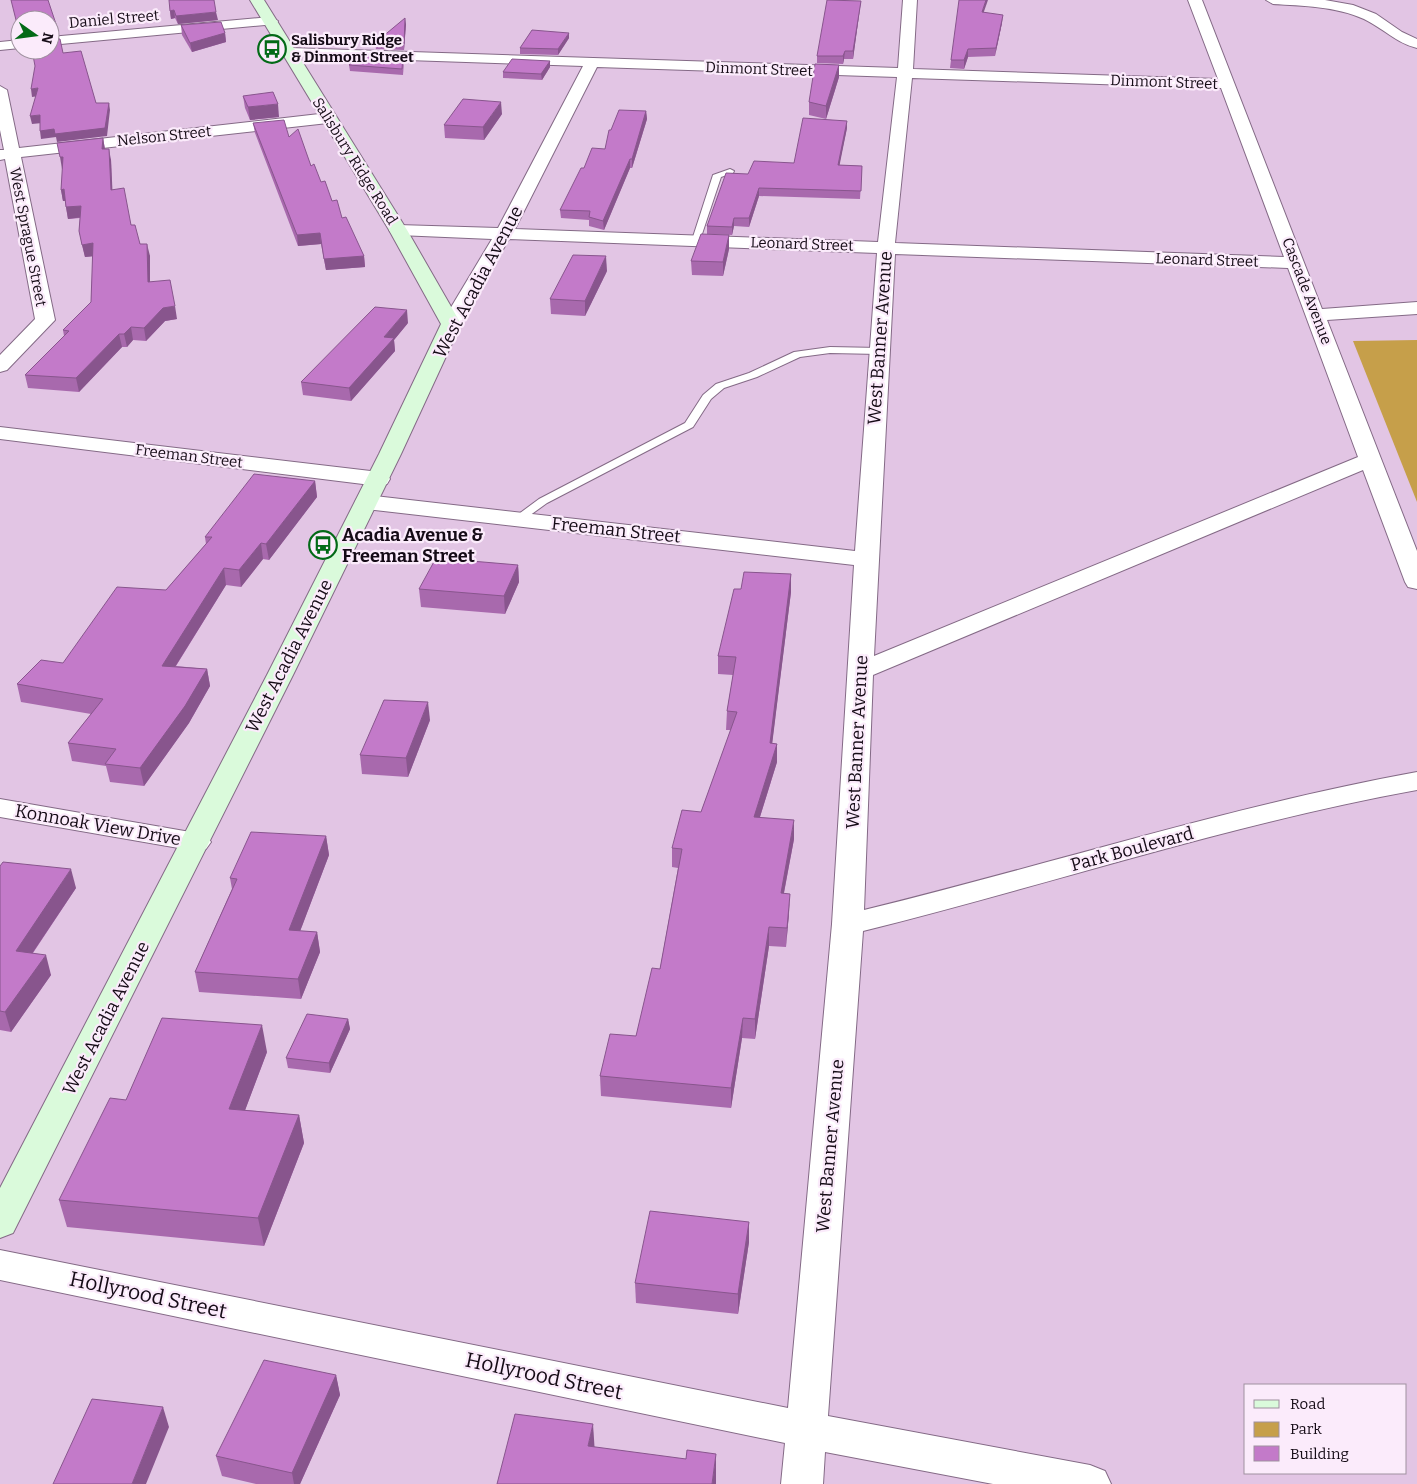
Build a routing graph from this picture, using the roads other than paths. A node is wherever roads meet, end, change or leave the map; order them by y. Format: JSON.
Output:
{"nodes":[{"id":1,"x":257,"y":0,"type":"edge"},
{"id":2,"x":910,"y":0,"type":"edge"},
{"id":3,"x":1195,"y":0,"type":"edge"},
{"id":4,"x":1273,"y":0,"type":"edge"},
{"id":5,"x":271,"y":21,"type":"junction"},
{"id":6,"x":60,"y":40,"type":"edge"},
{"id":7,"x":1417,"y":44,"type":"edge"},
{"id":8,"x":290,"y":52,"type":"junction"},
{"id":9,"x":592,"y":64,"type":"junction"},
{"id":10,"x":905,"y":74,"type":"junction"},
{"id":11,"x":1228,"y":84,"type":"junction"},
{"id":12,"x":0,"y":90,"type":"edge"},
{"id":13,"x":328,"y":118,"type":"junction"},
{"id":14,"x":6,"y":154,"type":"edge"},
{"id":15,"x":730,"y":171,"type":"edge"},
{"id":16,"x":398,"y":230,"type":"junction"},
{"id":17,"x":504,"y":232,"type":"junction"},
{"id":18,"x":696,"y":240,"type":"junction"},
{"id":19,"x":886,"y":247,"type":"junction"},
{"id":20,"x":1297,"y":264,"type":"junction"},
{"id":21,"x":1417,"y":308,"type":"edge"},
{"id":22,"x":1316,"y":315,"type":"junction"},
{"id":23,"x":451,"y":324,"type":"junction"},
{"id":24,"x":879,"y":351,"type":"junction"},
{"id":25,"x":0,"y":366,"type":"edge"},
{"id":26,"x":0,"y":433,"type":"edge"},
{"id":27,"x":1369,"y":460,"type":"junction"},
{"id":28,"x":372,"y":490,"type":"junction"},
{"id":29,"x":518,"y":519,"type":"junction"},
{"id":30,"x":866,"y":559,"type":"junction"},
{"id":31,"x":1417,"y":582,"type":"edge"},
{"id":32,"x":861,"y":671,"type":"junction"},
{"id":33,"x":1417,"y":781,"type":"edge"},
{"id":34,"x":0,"y":808,"type":"edge"},
{"id":35,"x":196,"y":842,"type":"junction"},
{"id":36,"x":848,"y":924,"type":"junction"},
{"id":37,"x":0,"y":1223,"type":"edge"},
{"id":38,"x":0,"y":1265,"type":"edge"},
{"id":39,"x":806,"y":1430,"type":"junction"},
{"id":40,"x":802,"y":1484,"type":"edge"},
{"id":41,"x":1090,"y":1484,"type":"edge"}],
"edges":[{"from":1,"to":5,"type":"street","name":"Salisbury Ridge Road"},
{"from":2,"to":10,"type":"street","name":"West Banner Avenue"},
{"from":3,"to":11,"type":"street","name":"Cascade Avenue"},
{"from":4,"to":7,"type":"street"},
{"from":5,"to":6,"type":"street","name":"Daniel Street"},
{"from":5,"to":8,"type":"street","name":"Salisbury Ridge Road"},
{"from":8,"to":9,"type":"street","name":"Dinmont Street"},
{"from":8,"to":13,"type":"street","name":"Salisbury Ridge Road"},
{"from":9,"to":10,"type":"street","name":"Dinmont Street"},
{"from":9,"to":17,"type":"street","name":"West Acadia Avenue"},
{"from":10,"to":11,"type":"street","name":"Dinmont Street"},
{"from":10,"to":19,"type":"street","name":"West Banner Avenue"},
{"from":11,"to":20,"type":"street","name":"Cascade Avenue"},
{"from":12,"to":14,"type":"street","name":"West Sprague Street"},
{"from":13,"to":14,"type":"street","name":"Nelson Street"},
{"from":13,"to":16,"type":"street","name":"Salisbury Ridge Road"},
{"from":14,"to":25,"type":"street","name":"West Sprague Street"},
{"from":15,"to":18,"type":"lane"},
{"from":16,"to":17,"type":"street","name":"Leonard Street"},
{"from":16,"to":23,"type":"street","name":"Salisbury Ridge Road"},
{"from":17,"to":18,"type":"street","name":"Leonard Street"},
{"from":17,"to":23,"type":"street","name":"West Acadia Avenue"},
{"from":18,"to":19,"type":"street","name":"Leonard Street"},
{"from":19,"to":20,"type":"street","name":"Leonard Street"},
{"from":19,"to":24,"type":"street","name":"West Banner Avenue"},
{"from":20,"to":22,"type":"street","name":"Cascade Avenue"},
{"from":21,"to":22,"type":"street"},
{"from":22,"to":27,"type":"street","name":"Cascade Avenue"},
{"from":23,"to":28,"type":"street","name":"West Acadia Avenue"},
{"from":24,"to":29,"type":"lane"},
{"from":24,"to":30,"type":"street","name":"West Banner Avenue"},
{"from":26,"to":28,"type":"street","name":"Freeman Street"},
{"from":27,"to":31,"type":"street","name":"Cascade Avenue"},
{"from":27,"to":32,"type":"street"},
{"from":28,"to":29,"type":"street","name":"Freeman Street"},
{"from":28,"to":35,"type":"street","name":"West Acadia Avenue"},
{"from":29,"to":30,"type":"street","name":"Freeman Street"},
{"from":30,"to":32,"type":"street","name":"West Banner Avenue"},
{"from":32,"to":36,"type":"street","name":"West Banner Avenue"},
{"from":33,"to":36,"type":"street","name":"Park Boulevard"},
{"from":34,"to":35,"type":"street","name":"Konnoak View Drive"},
{"from":35,"to":37,"type":"street","name":"West Acadia Avenue"},
{"from":36,"to":39,"type":"street","name":"West Banner Avenue"},
{"from":38,"to":39,"type":"street","name":"Hollyrood Street"},
{"from":39,"to":40,"type":"street","name":"West Banner Avenue"},
{"from":39,"to":41,"type":"street","name":"Hollyrood Street"}]}
